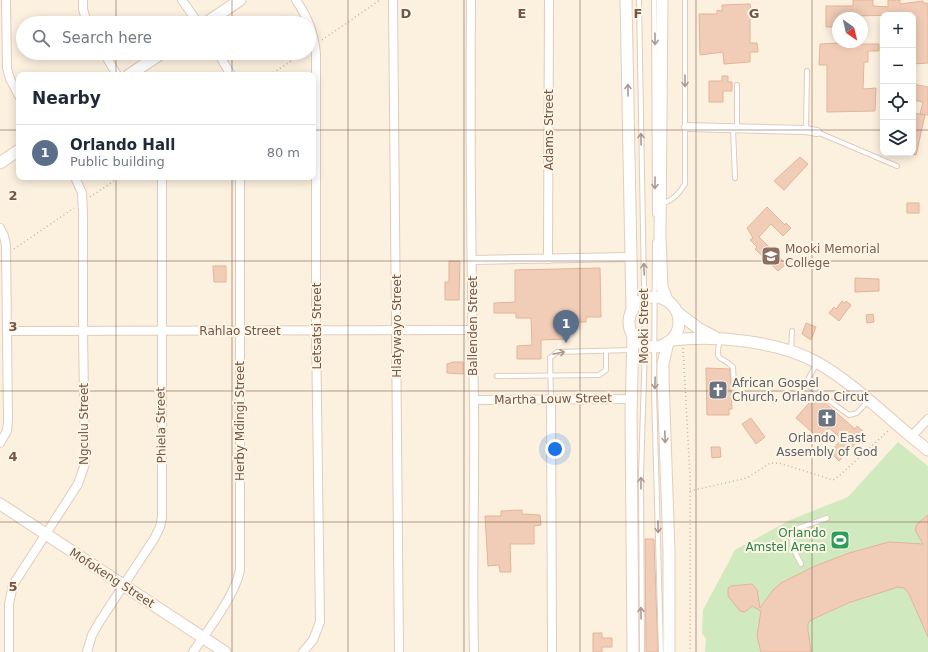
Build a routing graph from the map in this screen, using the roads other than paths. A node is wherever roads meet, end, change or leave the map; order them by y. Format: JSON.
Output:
{"nodes":[{"id":1,"x":6,"y":0,"type":"edge"},
{"id":2,"x":83,"y":0,"type":"edge"},
{"id":3,"x":182,"y":0,"type":"edge"},
{"id":4,"x":240,"y":0,"type":"edge"},
{"id":5,"x":296,"y":0,"type":"edge"},
{"id":6,"x":393,"y":0,"type":"edge"},
{"id":7,"x":471,"y":0,"type":"edge"},
{"id":8,"x":549,"y":0,"type":"edge"},
{"id":9,"x":626,"y":0,"type":"edge"},
{"id":10,"x":639,"y":0,"type":"edge"},
{"id":11,"x":654,"y":0,"type":"edge"},
{"id":12,"x":662,"y":0,"type":"edge"},
{"id":13,"x":685,"y":0,"type":"edge"},
{"id":14,"x":85,"y":16,"type":"edge"},
{"id":15,"x":193,"y":16,"type":"edge"},
{"id":16,"x":216,"y":16,"type":"edge"},
{"id":17,"x":307,"y":16,"type":"edge"},
{"id":18,"x":108,"y":60,"type":"edge"},
{"id":19,"x":152,"y":60,"type":"edge"},
{"id":20,"x":222,"y":60,"type":"edge"},
{"id":21,"x":315,"y":60,"type":"edge"},
{"id":22,"x":808,"y":71,"type":"dead end"},
{"id":23,"x":115,"y":72,"type":"edge"},
{"id":24,"x":134,"y":72,"type":"edge"},
{"id":25,"x":229,"y":72,"type":"edge"},
{"id":26,"x":315,"y":72,"type":"edge"},
{"id":27,"x":737,"y":85,"type":"dead end"},
{"id":28,"x":16,"y":90,"type":"edge"},
{"id":29,"x":686,"y":127,"type":"junction"},
{"id":30,"x":736,"y":128,"type":"junction"},
{"id":31,"x":806,"y":130,"type":"junction"},
{"id":32,"x":817,"y":132,"type":"joint"},
{"id":33,"x":16,"y":152,"type":"edge"},
{"id":34,"x":0,"y":163,"type":"edge"},
{"id":35,"x":897,"y":166,"type":"dead end"},
{"id":36,"x":735,"y":178,"type":"dead end"},
{"id":37,"x":76,"y":180,"type":"edge"},
{"id":38,"x":162,"y":180,"type":"edge"},
{"id":39,"x":240,"y":180,"type":"edge"},
{"id":40,"x":315,"y":180,"type":"edge"},
{"id":41,"x":661,"y":204,"type":"junction"},
{"id":42,"x":0,"y":228,"type":"edge"},
{"id":43,"x":630,"y":257,"type":"junction"},
{"id":44,"x":548,"y":259,"type":"junction"},
{"id":45,"x":473,"y":260,"type":"junction"},
{"id":46,"x":650,"y":298,"type":"junction"},
{"id":47,"x":667,"y":300,"type":"junction"},
{"id":48,"x":632,"y":311,"type":"junction"},
{"id":49,"x":678,"y":313,"type":"junction"},
{"id":50,"x":240,"y":330,"type":"junction"},
{"id":51,"x":316,"y":330,"type":"junction"},
{"id":52,"x":397,"y":330,"type":"junction"},
{"id":53,"x":471,"y":330,"type":"junction"},
{"id":54,"x":8,"y":331,"type":"junction"},
{"id":55,"x":83,"y":331,"type":"junction"},
{"id":56,"x":161,"y":331,"type":"junction"},
{"id":57,"x":792,"y":331,"type":"dead end"},
{"id":58,"x":633,"y":335,"type":"junction"},
{"id":59,"x":719,"y":338,"type":"junction"},
{"id":60,"x":670,"y":341,"type":"junction"},
{"id":61,"x":650,"y":346,"type":"junction"},
{"id":62,"x":633,"y":350,"type":"junction"},
{"id":63,"x":606,"y":351,"type":"junction"},
{"id":64,"x":791,"y":352,"type":"junction"},
{"id":65,"x":817,"y":363,"type":"junction"},
{"id":66,"x":497,"y":376,"type":"dead end"},
{"id":67,"x":551,"y":376,"type":"junction"},
{"id":68,"x":734,"y":385,"type":"dead end"},
{"id":69,"x":633,"y":399,"type":"junction"},
{"id":70,"x":474,"y":400,"type":"junction"},
{"id":71,"x":551,"y":400,"type":"junction"},
{"id":72,"x":868,"y":401,"type":"junction"},
{"id":73,"x":928,"y":419,"type":"edge"},
{"id":74,"x":912,"y":438,"type":"junction"},
{"id":75,"x":0,"y":443,"type":"edge"},
{"id":76,"x":928,"y":450,"type":"edge"},
{"id":77,"x":0,"y":504,"type":"edge"},
{"id":78,"x":826,"y":518,"type":"dead end"},
{"id":79,"x":46,"y":534,"type":"junction"},
{"id":80,"x":801,"y":564,"type":"dead end"},
{"id":81,"x":123,"y":585,"type":"junction"},
{"id":82,"x":203,"y":638,"type":"junction"},
{"id":83,"x":9,"y":652,"type":"edge"},
{"id":84,"x":87,"y":652,"type":"edge"},
{"id":85,"x":193,"y":652,"type":"edge"},
{"id":86,"x":225,"y":652,"type":"edge"},
{"id":87,"x":304,"y":652,"type":"edge"},
{"id":88,"x":399,"y":652,"type":"edge"},
{"id":89,"x":474,"y":652,"type":"edge"},
{"id":90,"x":552,"y":652,"type":"edge"},
{"id":91,"x":633,"y":652,"type":"edge"},
{"id":92,"x":642,"y":652,"type":"edge"},
{"id":93,"x":661,"y":652,"type":"edge"},
{"id":94,"x":669,"y":652,"type":"edge"}],
"edges":[{"from":1,"to":28,"type":"street"},
{"from":2,"to":14,"type":"street"},
{"from":3,"to":15,"type":"street"},
{"from":4,"to":16,"type":"main road"},
{"from":5,"to":17,"type":"street","name":"Letsatsi Street"},
{"from":6,"to":52,"type":"street","name":"Hlatywayo Street"},
{"from":7,"to":45,"type":"street","name":"Ballenden Street"},
{"from":8,"to":44,"type":"street","name":"Adams Street"},
{"from":43,"to":9,"type":"main road","name":"Mooki Street","one_way":true},
{"from":46,"to":10,"type":"lane","name":"Mooki Street","one_way":true},
{"from":11,"to":46,"type":"lane","name":"Mooki Street","one_way":true},
{"from":12,"to":41,"type":"main road","name":"Mooki Street"},
{"from":13,"to":29,"type":"lane","one_way":true},
{"from":18,"to":23,"type":"street"},
{"from":19,"to":24,"type":"main road"},
{"from":20,"to":25,"type":"street"},
{"from":21,"to":26,"type":"street","name":"Letsatsi Street"},
{"from":22,"to":31,"type":"lane"},
{"from":27,"to":30,"type":"lane"},
{"from":29,"to":30,"type":"street"},
{"from":29,"to":41,"type":"lane"},
{"from":30,"to":31,"type":"street"},
{"from":30,"to":36,"type":"lane"},
{"from":31,"to":32,"type":"street"},
{"from":32,"to":35,"type":"lane"},
{"from":33,"to":34,"type":"main road"},
{"from":37,"to":55,"type":"street","name":"Ngculu Street"},
{"from":38,"to":56,"type":"street","name":"Phiela Street"},
{"from":39,"to":50,"type":"street","name":"Herby Mdingi Street"},
{"from":40,"to":51,"type":"street","name":"Letsatsi Street"},
{"from":41,"to":47,"type":"main road","name":"Mooki Street"},
{"from":42,"to":54,"type":"street"},
{"from":43,"to":44,"type":"street"},
{"from":43,"to":48,"type":"main road","name":"Mooki Street"},
{"from":44,"to":45,"type":"street"},
{"from":45,"to":53,"type":"street","name":"Ballenden Street"},
{"from":46,"to":47,"type":"main road"},
{"from":46,"to":48,"type":"main road"},
{"from":46,"to":61,"type":"lane","name":"Mooki Street"},
{"from":46,"to":61,"type":"lane","name":"Mooki Street"},
{"from":47,"to":49,"type":"main road"},
{"from":48,"to":58,"type":"main road"},
{"from":49,"to":59,"type":"main road"},
{"from":49,"to":60,"type":"main road"},
{"from":50,"to":51,"type":"street","name":"Rahlao Street"},
{"from":50,"to":56,"type":"street","name":"Rahlao Street"},
{"from":50,"to":82,"type":"street","name":"Herby Mdingi Street"},
{"from":51,"to":52,"type":"street","name":"Rahlao Street"},
{"from":51,"to":87,"type":"street","name":"Letsatsi Street"},
{"from":52,"to":53,"type":"street","name":"Rahlao Street"},
{"from":52,"to":88,"type":"street","name":"Hlatywayo Street"},
{"from":53,"to":70,"type":"street","name":"Ballenden Street"},
{"from":54,"to":55,"type":"street","name":"Rahlao Street"},
{"from":54,"to":75,"type":"street"},
{"from":55,"to":56,"type":"street","name":"Rahlao Street"},
{"from":55,"to":79,"type":"street","name":"Ngculu Street"},
{"from":56,"to":81,"type":"street","name":"Phiela Street"},
{"from":57,"to":64,"type":"lane"},
{"from":58,"to":61,"type":"main road"},
{"from":58,"to":62,"type":"main road","name":"Mooki Street"},
{"from":59,"to":60,"type":"main road"},
{"from":59,"to":64,"type":"main road"},
{"from":59,"to":68,"type":"lane"},
{"from":60,"to":61,"type":"main road"},
{"from":60,"to":94,"type":"main road","name":"Mooki Street","one_way":true},
{"from":92,"to":61,"type":"lane","name":"Mooki Street","one_way":true},
{"from":61,"to":93,"type":"lane","name":"Mooki Street","one_way":true},
{"from":62,"to":63,"type":"lane"},
{"from":62,"to":69,"type":"main road","name":"Mooki Street"},
{"from":63,"to":67,"type":"lane"},
{"from":67,"to":63,"type":"lane","one_way":true},
{"from":64,"to":65,"type":"main road"},
{"from":65,"to":72,"type":"main road"},
{"from":65,"to":72,"type":"lane"},
{"from":66,"to":67,"type":"lane"},
{"from":67,"to":71,"type":"lane"},
{"from":69,"to":71,"type":"street","name":"Martha Louw Street"},
{"from":69,"to":91,"type":"main road","name":"Mooki Street"},
{"from":70,"to":71,"type":"street","name":"Martha Louw Street"},
{"from":70,"to":89,"type":"street","name":"Ballenden Street"},
{"from":71,"to":90,"type":"street"},
{"from":72,"to":74,"type":"main road"},
{"from":73,"to":74,"type":"street"},
{"from":74,"to":76,"type":"main road"},
{"from":77,"to":79,"type":"main road","name":"Mofokeng Street"},
{"from":78,"to":80,"type":"lane"},
{"from":79,"to":81,"type":"main road","name":"Mofokeng Street"},
{"from":79,"to":83,"type":"street","name":"Ngculu Street"},
{"from":81,"to":82,"type":"main road","name":"Mofokeng Street"},
{"from":81,"to":84,"type":"street","name":"Phiela Street"},
{"from":82,"to":85,"type":"street","name":"Herby Mdingi Street"},
{"from":82,"to":86,"type":"main road","name":"Mofokeng Street"}]}
